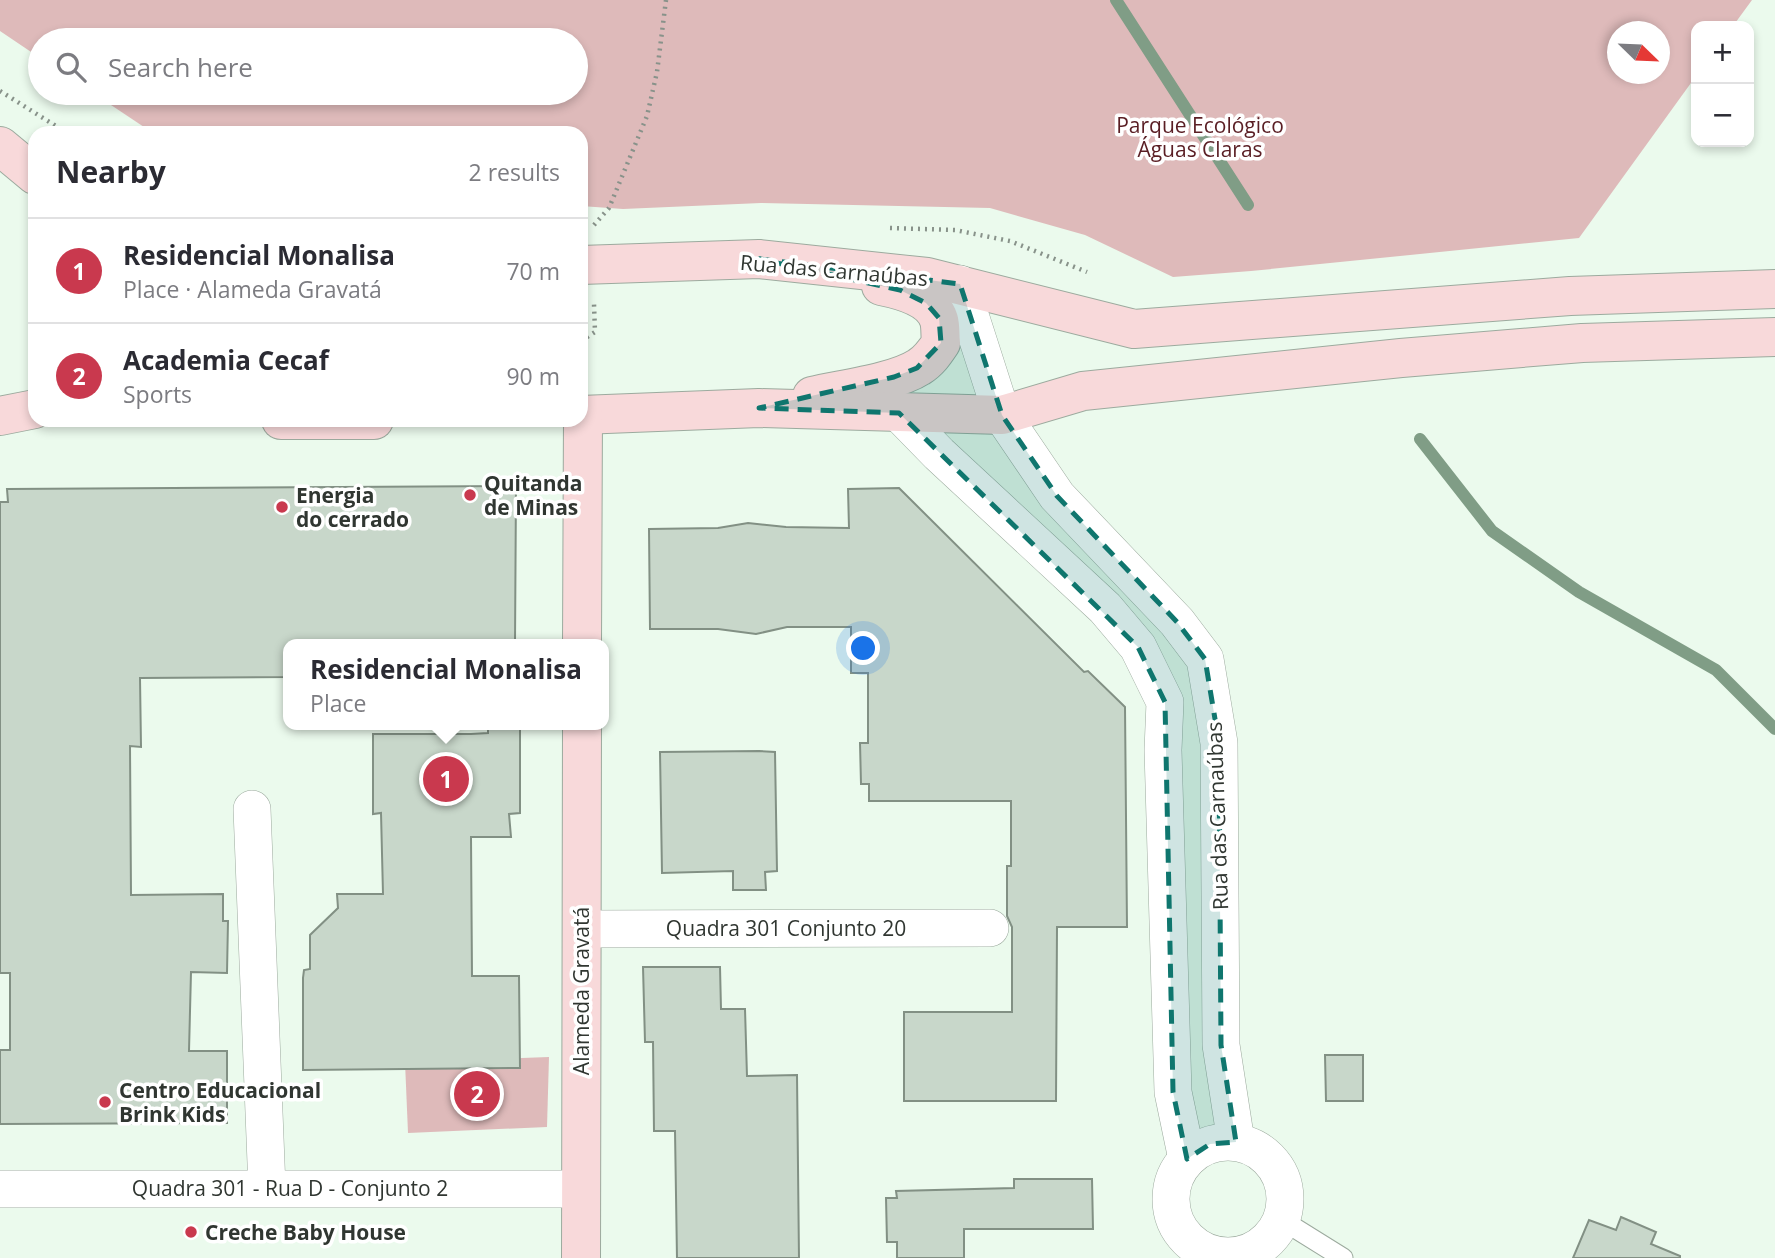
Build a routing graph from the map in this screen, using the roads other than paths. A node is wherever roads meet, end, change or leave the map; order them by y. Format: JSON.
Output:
{"nodes":[{"id":1,"x":0,"y":144,"type":"edge"},
{"id":2,"x":28,"y":159,"type":"edge"},
{"id":3,"x":28,"y":169,"type":"edge"},
{"id":4,"x":759,"y":259,"type":"junction"},
{"id":5,"x":588,"y":265,"type":"edge"},
{"id":6,"x":960,"y":284,"type":"junction"},
{"id":7,"x":1775,"y":289,"type":"edge"},
{"id":8,"x":1775,"y":337,"type":"edge"},
{"id":9,"x":759,"y":408,"type":"junction"},
{"id":10,"x":28,"y":411,"type":"edge"},
{"id":11,"x":899,"y":413,"type":"junction"},
{"id":12,"x":588,"y":415,"type":"edge"},
{"id":13,"x":1002,"y":415,"type":"junction"},
{"id":14,"x":0,"y":417,"type":"edge"},
{"id":15,"x":28,"y":418,"type":"edge"},
{"id":16,"x":582,"y":427,"type":"edge"},
{"id":17,"x":582,"y":639,"type":"edge"},
{"id":18,"x":582,"y":730,"type":"edge"},
{"id":19,"x":252,"y":809,"type":"dead end"},
{"id":20,"x":990,"y":928,"type":"dead end"},
{"id":21,"x":582,"y":929,"type":"junction"},
{"id":22,"x":1236,"y":1142,"type":"junction"},
{"id":23,"x":1187,"y":1159,"type":"junction"},
{"id":24,"x":267,"y":1188,"type":"junction"},
{"id":25,"x":0,"y":1189,"type":"edge"},
{"id":26,"x":580,"y":1189,"type":"junction"},
{"id":27,"x":1276,"y":1239,"type":"edge"},
{"id":28,"x":1191,"y":1251,"type":"edge"},
{"id":29,"x":581,"y":1258,"type":"edge"},
{"id":30,"x":1343,"y":1258,"type":"edge"}],
"edges":[{"from":1,"to":2,"type":"street"},
{"from":1,"to":3,"type":"street"},
{"from":4,"to":5,"type":"street","name":"Rua das Carnaúbas"},
{"from":4,"to":6,"type":"street","name":"Rua das Carnaúbas"},
{"from":4,"to":9,"type":"street"},
{"from":6,"to":7,"type":"street","name":"Rua das Carnaúbas"},
{"from":6,"to":13,"type":"street","name":"Rua das Carnaúbas"},
{"from":8,"to":13,"type":"street"},
{"from":9,"to":11,"type":"street"},
{"from":9,"to":12,"type":"street"},
{"from":10,"to":14,"type":"street"},
{"from":11,"to":13,"type":"street"},
{"from":11,"to":23,"type":"street"},
{"from":13,"to":22,"type":"street","name":"Rua das Carnaúbas"},
{"from":14,"to":15,"type":"street"},
{"from":16,"to":17,"type":"street"},
{"from":18,"to":21,"type":"street","name":"Alameda Gravatá"},
{"from":19,"to":24,"type":"street"},
{"from":20,"to":21,"type":"street","name":"Quadra 301 Conjunto 20"},
{"from":21,"to":26,"type":"street","name":"Alameda Gravatá"},
{"from":22,"to":23,"type":"street"},
{"from":22,"to":27,"type":"street"},
{"from":23,"to":28,"type":"street"},
{"from":24,"to":25,"type":"street","name":"Quadra 301 - Rua D - Conjunto 2"},
{"from":24,"to":26,"type":"street","name":"Quadra 301 - Rua D - Conjunto 2"},
{"from":26,"to":29,"type":"street","name":"Alameda Gravatá"},
{"from":27,"to":28,"type":"street"},
{"from":27,"to":30,"type":"lane"}]}
